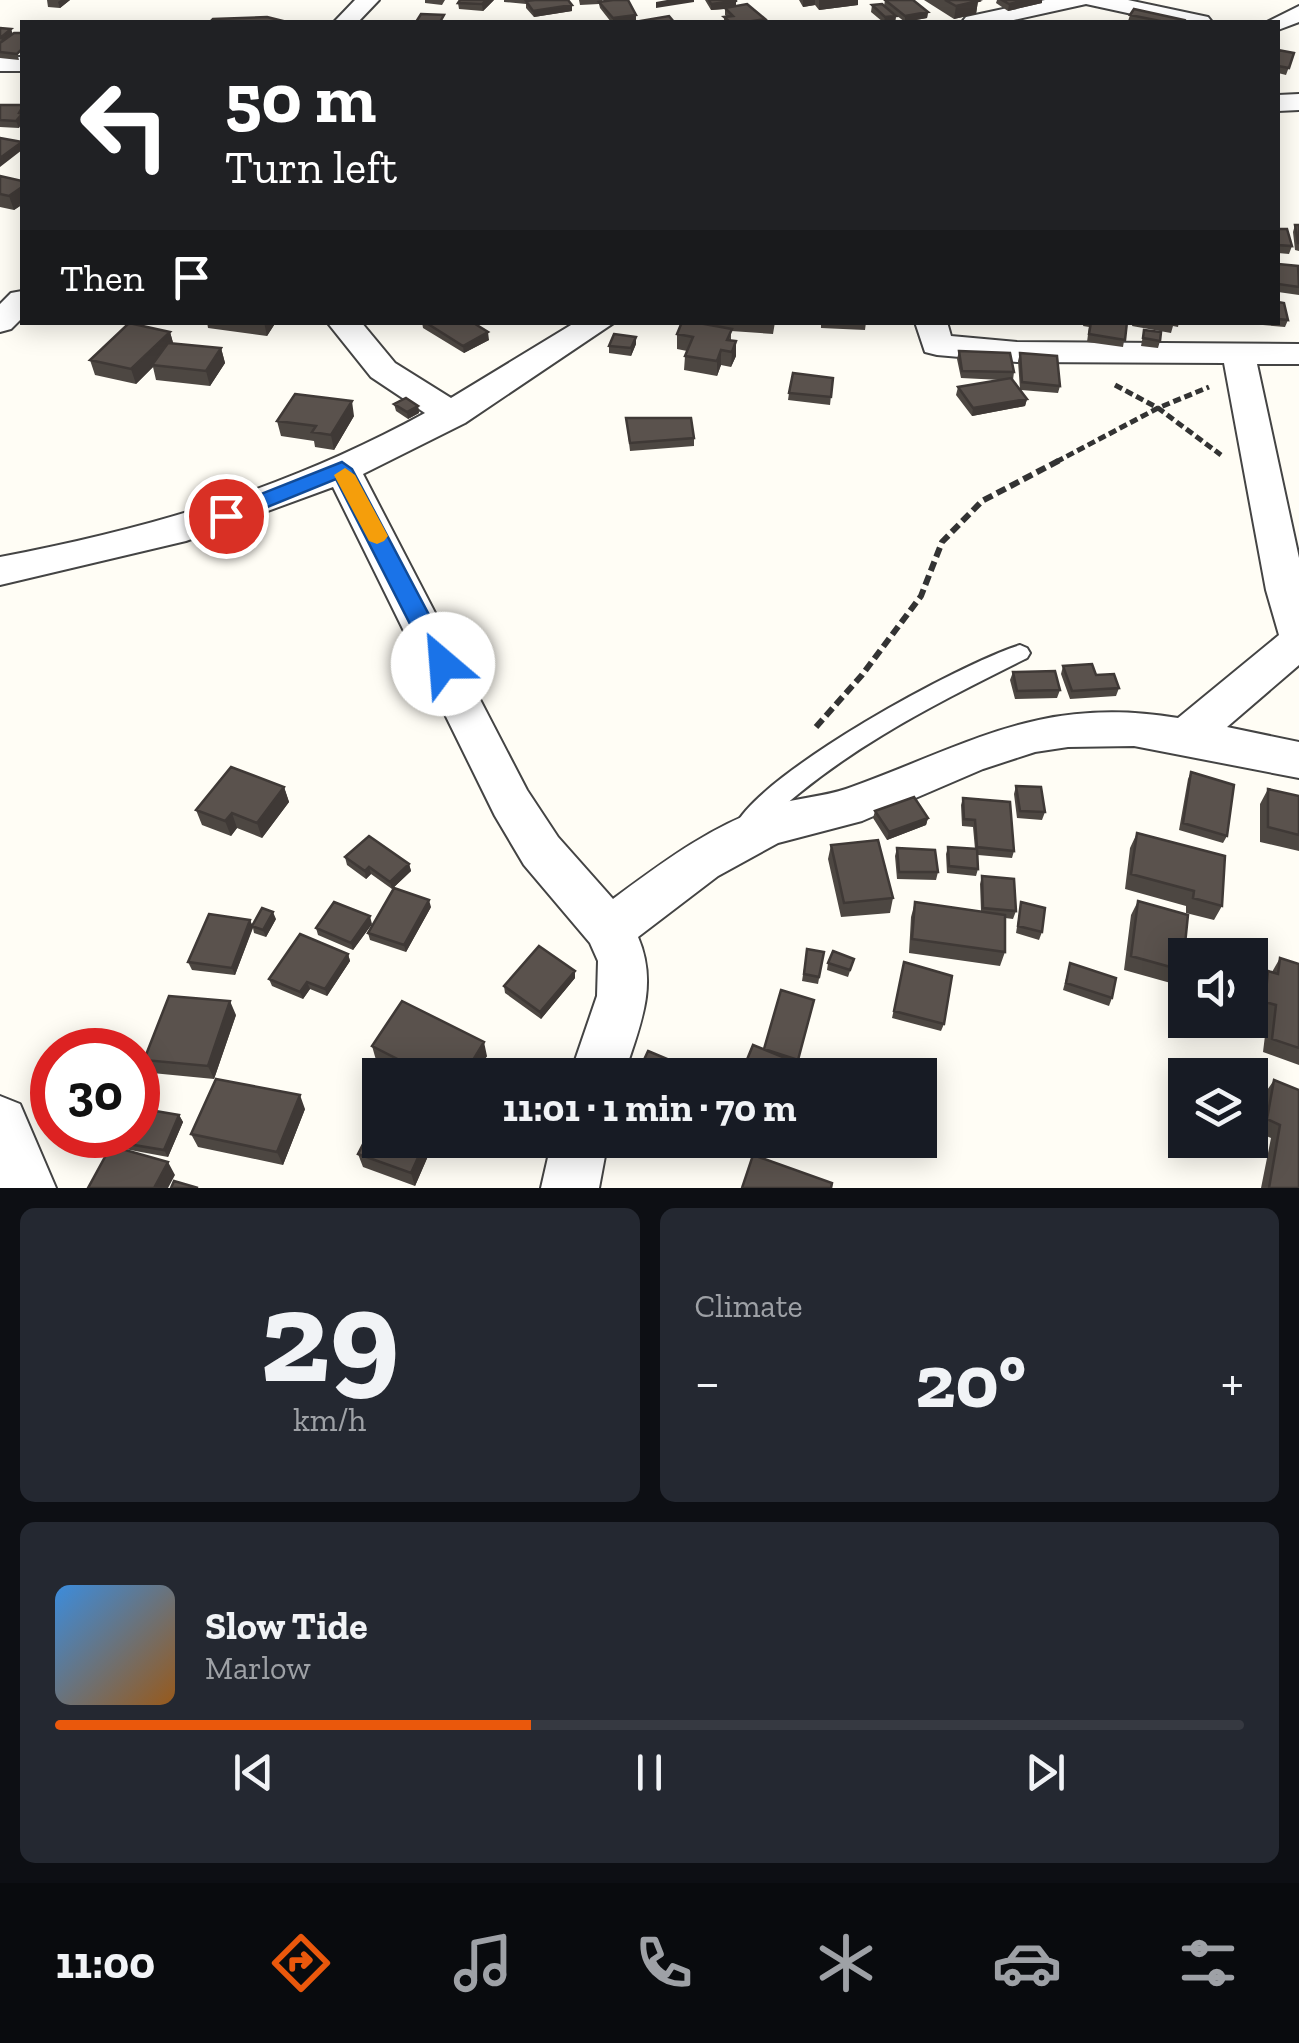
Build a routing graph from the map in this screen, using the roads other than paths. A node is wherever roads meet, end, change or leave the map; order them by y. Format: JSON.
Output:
{"nodes":[{"id":1,"x":368,"y":0,"type":"edge"},
{"id":2,"x":1078,"y":0,"type":"edge"},
{"id":3,"x":1095,"y":0,"type":"edge"},
{"id":4,"x":1205,"y":0,"type":"edge"},
{"id":5,"x":1299,"y":13,"type":"edge"},
{"id":6,"x":1173,"y":17,"type":"junction"},
{"id":7,"x":347,"y":20,"type":"edge"},
{"id":8,"x":983,"y":20,"type":"edge"},
{"id":9,"x":1189,"y":20,"type":"edge"},
{"id":10,"x":1282,"y":34,"type":"edge"},
{"id":11,"x":20,"y":302,"type":"edge"},
{"id":12,"x":0,"y":322,"type":"edge"},
{"id":13,"x":346,"y":325,"type":"edge"},
{"id":14,"x":594,"y":325,"type":"edge"},
{"id":15,"x":932,"y":325,"type":"edge"},
{"id":16,"x":1299,"y":354,"type":"edge"},
{"id":17,"x":1241,"y":364,"type":"junction"},
{"id":18,"x":453,"y":415,"type":"junction"},
{"id":19,"x":342,"y":469,"type":"junction"},
{"id":20,"x":0,"y":571,"type":"edge"},
{"id":21,"x":1299,"y":634,"type":"edge"},
{"id":22,"x":1299,"y":642,"type":"edge"},
{"id":23,"x":1020,"y":653,"type":"dead end"},
{"id":24,"x":1186,"y":736,"type":"junction"},
{"id":25,"x":1299,"y":760,"type":"edge"},
{"id":26,"x":732,"y":842,"type":"junction"},
{"id":27,"x":610,"y":930,"type":"junction"},
{"id":28,"x":603,"y":1058,"type":"edge"},
{"id":29,"x":0,"y":1123,"type":"edge"},
{"id":30,"x":576,"y":1158,"type":"edge"},
{"id":31,"x":27,"y":1188,"type":"edge"},
{"id":32,"x":570,"y":1188,"type":"edge"}],
"edges":[{"from":1,"to":7,"type":"street"},
{"from":2,"to":8,"type":"street"},
{"from":3,"to":6,"type":"street"},
{"from":4,"to":6,"type":"street"},
{"from":5,"to":10,"type":"street"},
{"from":6,"to":9,"type":"street"},
{"from":11,"to":12,"type":"street"},
{"from":13,"to":18,"type":"street"},
{"from":14,"to":18,"type":"street"},
{"from":15,"to":17,"type":"street"},
{"from":16,"to":17,"type":"street"},
{"from":17,"to":21,"type":"street"},
{"from":18,"to":19,"type":"street"},
{"from":19,"to":20,"type":"street"},
{"from":19,"to":27,"type":"street"},
{"from":22,"to":24,"type":"street"},
{"from":23,"to":26,"type":"lane"},
{"from":24,"to":25,"type":"street"},
{"from":24,"to":26,"type":"street"},
{"from":26,"to":27,"type":"street"},
{"from":27,"to":28,"type":"street"},
{"from":29,"to":31,"type":"street"},
{"from":30,"to":32,"type":"street"}]}
